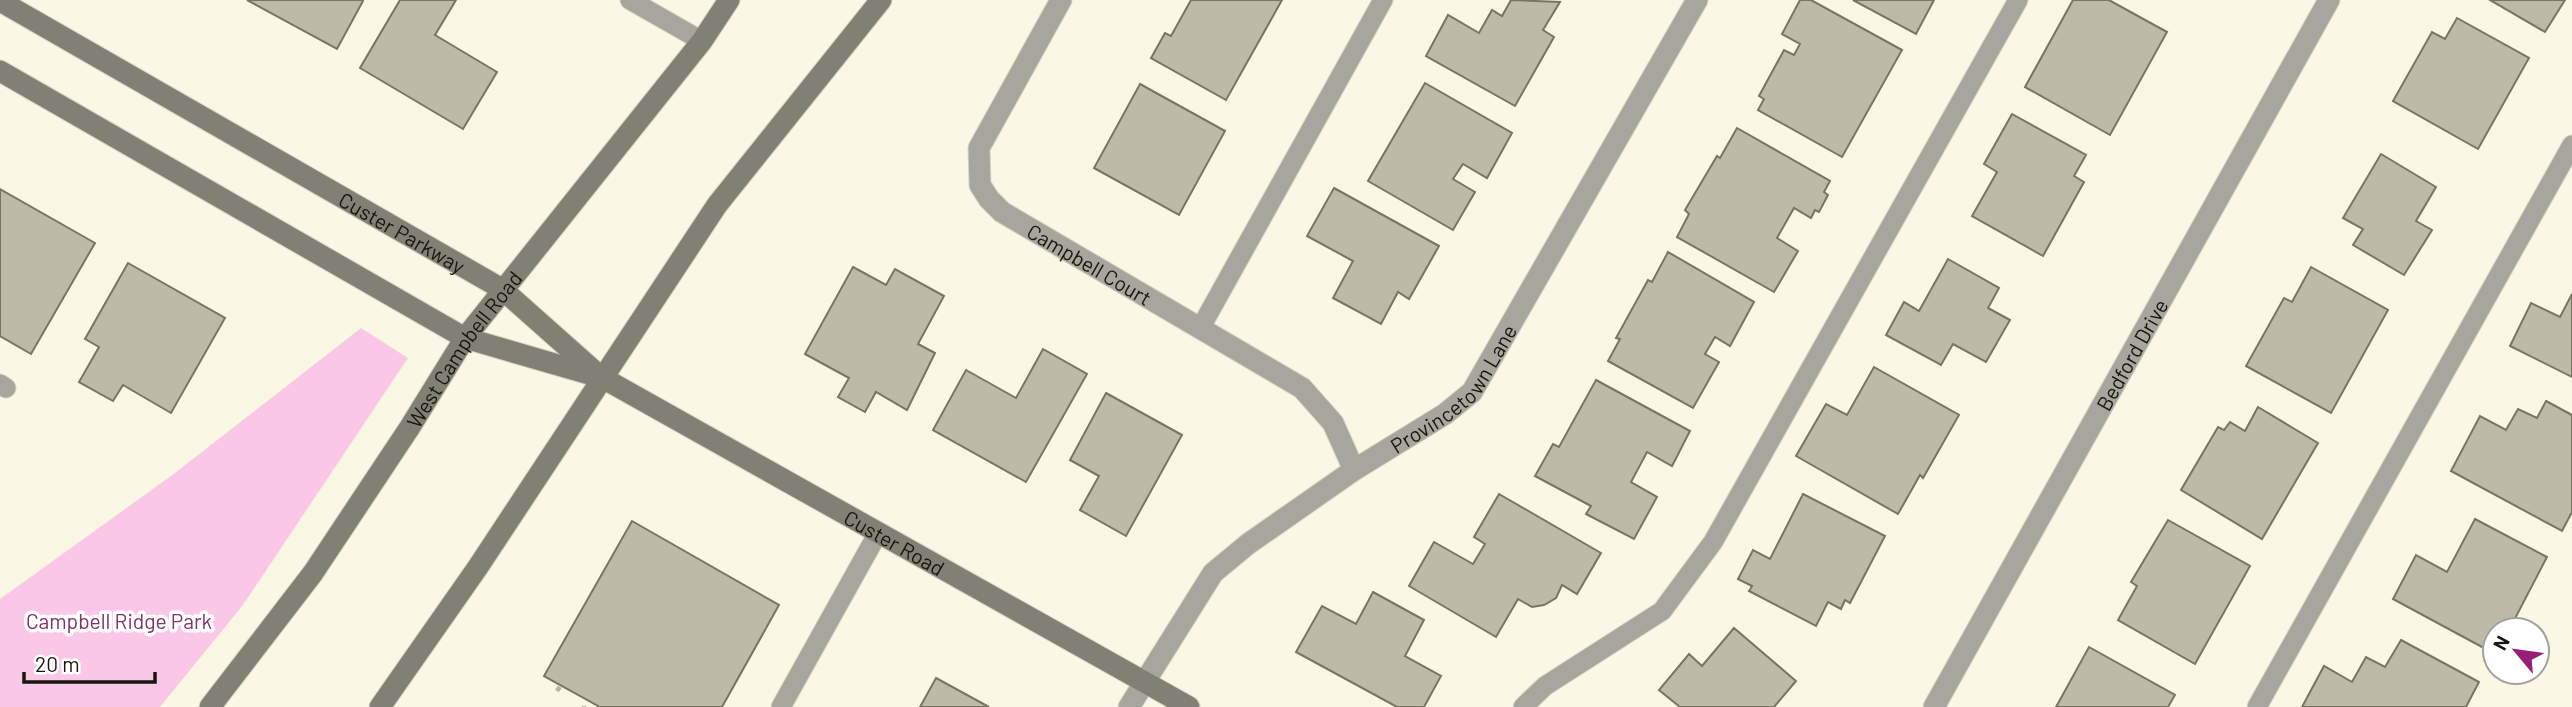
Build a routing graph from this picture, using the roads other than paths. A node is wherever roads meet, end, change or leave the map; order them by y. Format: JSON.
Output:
{"nodes":[{"id":1,"x":630,"y":0,"type":"edge"},
{"id":2,"x":729,"y":0,"type":"edge"},
{"id":3,"x":881,"y":0,"type":"edge"},
{"id":4,"x":1061,"y":0,"type":"edge"},
{"id":5,"x":1383,"y":0,"type":"edge"},
{"id":6,"x":1696,"y":0,"type":"edge"},
{"id":7,"x":2018,"y":0,"type":"edge"},
{"id":8,"x":2329,"y":0,"type":"edge"},
{"id":9,"x":0,"y":1,"type":"edge"},
{"id":10,"x":702,"y":41,"type":"junction"},
{"id":11,"x":0,"y":71,"type":"edge"},
{"id":12,"x":2572,"y":145,"type":"edge"},
{"id":13,"x":502,"y":289,"type":"junction"},
{"id":14,"x":1201,"y":327,"type":"junction"},
{"id":15,"x":465,"y":338,"type":"junction"},
{"id":16,"x":601,"y":377,"type":"junction"},
{"id":17,"x":1354,"y":470,"type":"junction"},
{"id":18,"x":878,"y":533,"type":"junction"},
{"id":19,"x":1143,"y":681,"type":"junction"},
{"id":20,"x":210,"y":707,"type":"edge"},
{"id":21,"x":380,"y":707,"type":"edge"},
{"id":22,"x":781,"y":707,"type":"edge"},
{"id":23,"x":1129,"y":707,"type":"edge"},
{"id":24,"x":1189,"y":707,"type":"edge"},
{"id":25,"x":1523,"y":707,"type":"edge"},
{"id":26,"x":1934,"y":707,"type":"edge"},
{"id":27,"x":2257,"y":707,"type":"edge"}],
"edges":[{"from":1,"to":10,"type":"lane"},
{"from":2,"to":10,"type":"street","name":"West Campbell Road"},
{"from":3,"to":16,"type":"street"},
{"from":4,"to":14,"type":"street","name":"Campbell Court"},
{"from":5,"to":14,"type":"lane"},
{"from":6,"to":17,"type":"street","name":"Provincetown Lane"},
{"from":7,"to":25,"type":"lane"},
{"from":8,"to":26,"type":"street","name":"Bedford Drive"},
{"from":9,"to":13,"type":"street","name":"Custer Parkway"},
{"from":10,"to":13,"type":"street","name":"West Campbell Road"},
{"from":11,"to":15,"type":"street"},
{"from":12,"to":27,"type":"lane"},
{"from":13,"to":15,"type":"street","name":"West Campbell Road"},
{"from":13,"to":16,"type":"street","name":"Custer Parkway"},
{"from":14,"to":17,"type":"street","name":"Campbell Court"},
{"from":15,"to":16,"type":"street"},
{"from":15,"to":20,"type":"street","name":"West Campbell Road"},
{"from":16,"to":18,"type":"street","name":"Custer Road"},
{"from":16,"to":21,"type":"street"},
{"from":17,"to":19,"type":"street","name":"Provincetown Lane"},
{"from":18,"to":19,"type":"street","name":"Custer Road"},
{"from":18,"to":22,"type":"lane"},
{"from":19,"to":23,"type":"street","name":"Provincetown Lane"},
{"from":19,"to":24,"type":"street","name":"Custer Road"}]}
